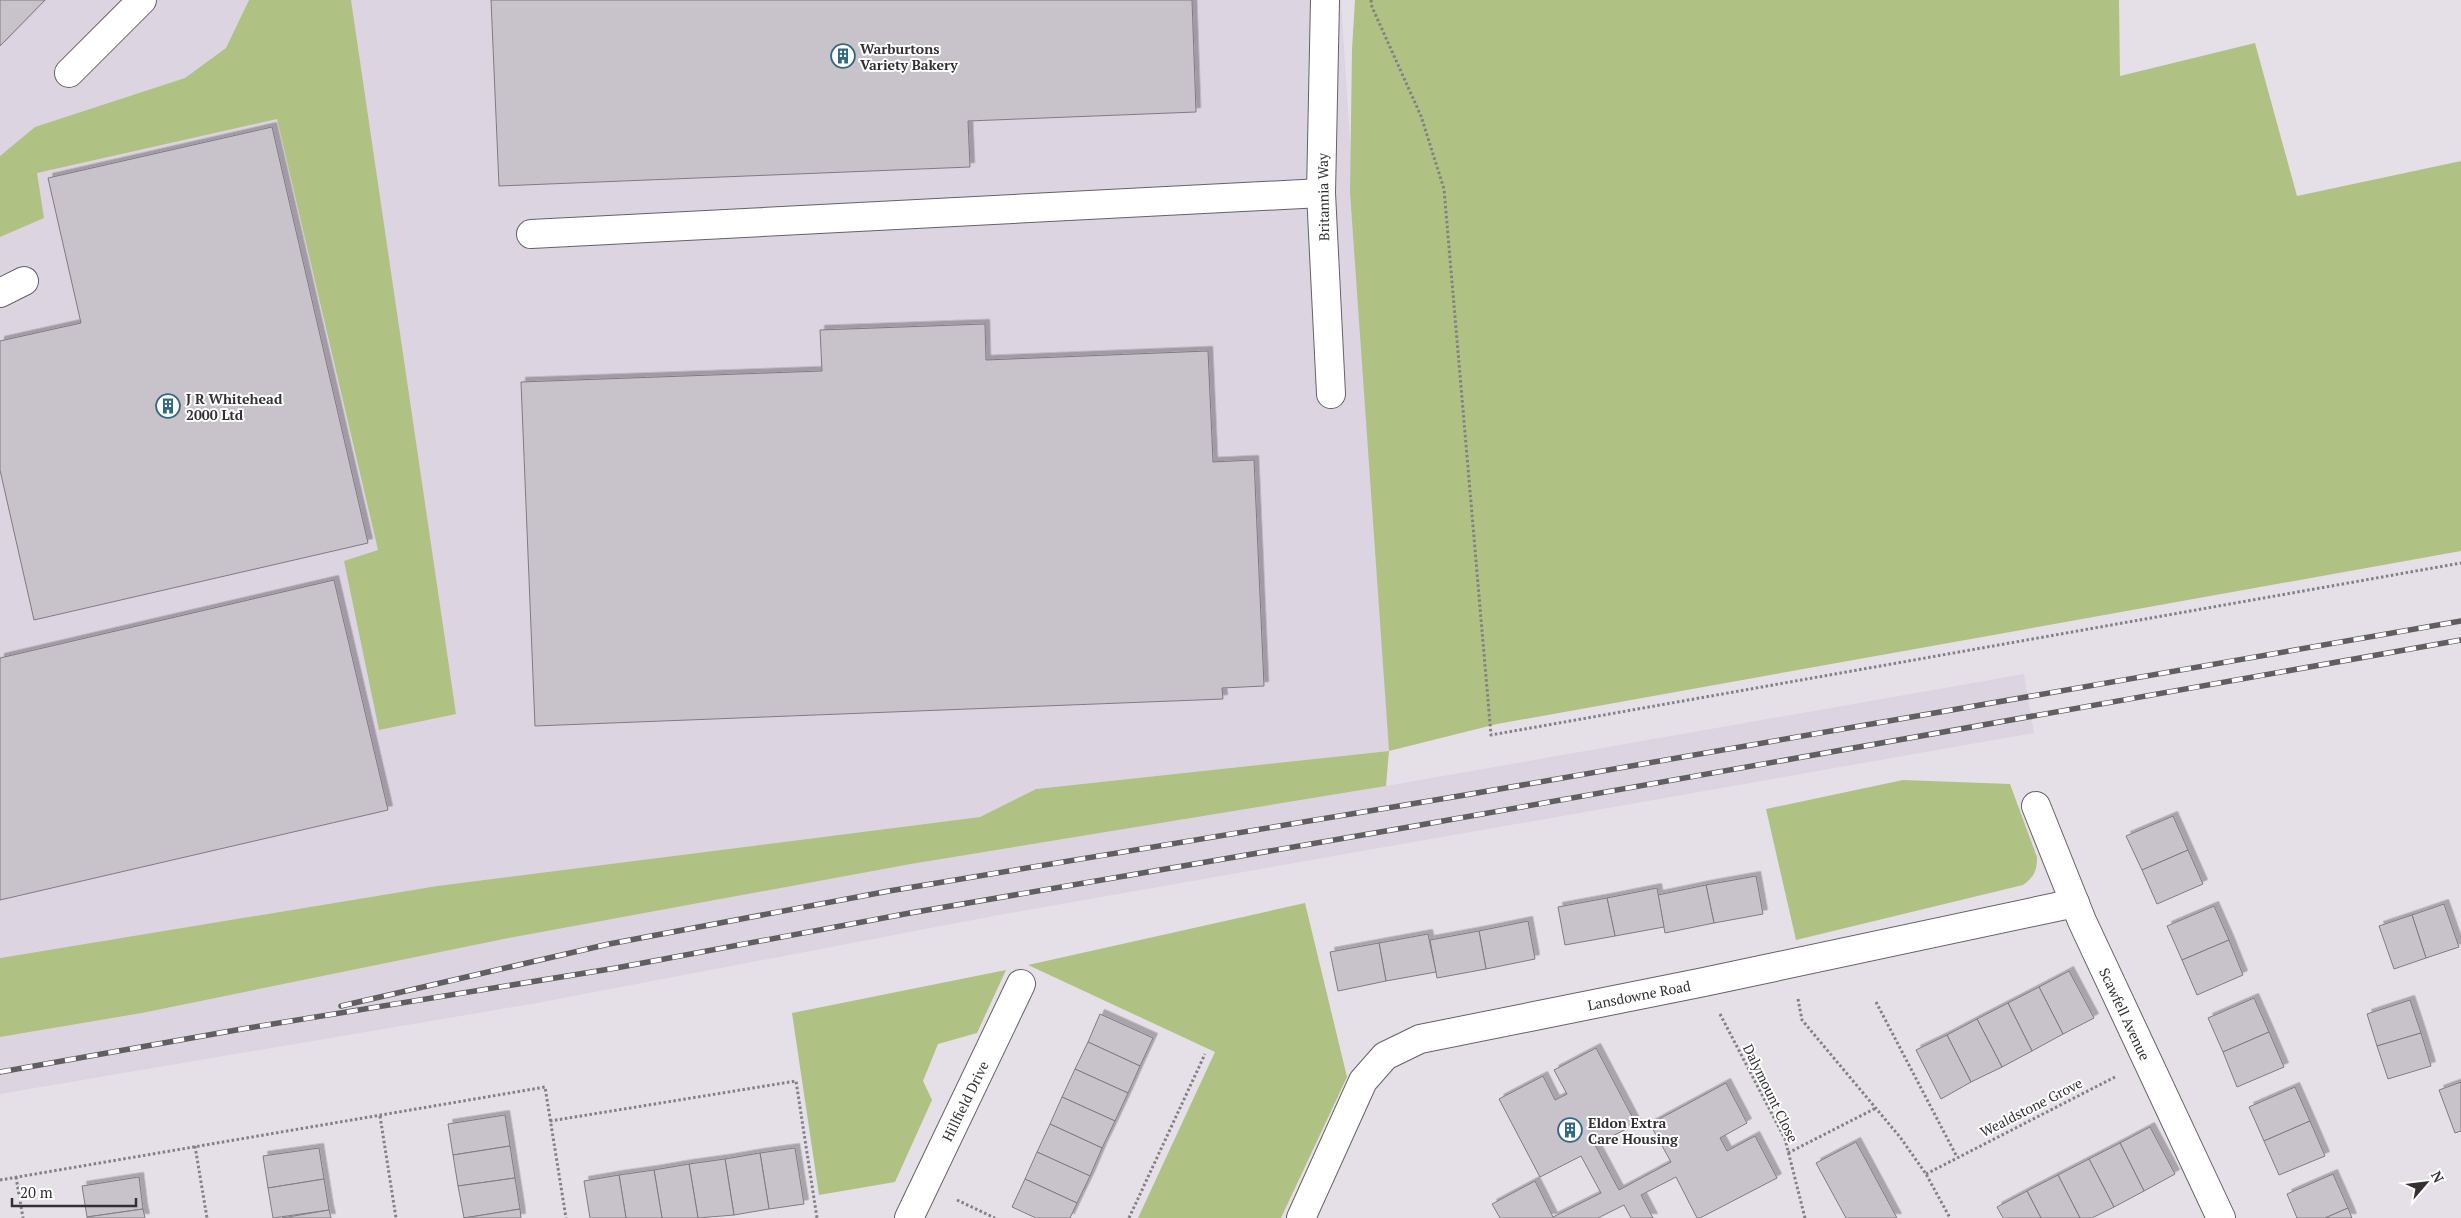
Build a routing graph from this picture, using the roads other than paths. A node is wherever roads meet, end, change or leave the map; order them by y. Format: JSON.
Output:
{"nodes":[{"id":1,"x":142,"y":0,"type":"edge"},
{"id":2,"x":1325,"y":0,"type":"edge"},
{"id":3,"x":69,"y":73,"type":"dead end"},
{"id":4,"x":1321,"y":193,"type":"junction"},
{"id":5,"x":531,"y":234,"type":"dead end"},
{"id":6,"x":1331,"y":394,"type":"dead end"},
{"id":7,"x":2036,"y":806,"type":"dead end"},
{"id":8,"x":2074,"y":902,"type":"junction"},
{"id":9,"x":1021,"y":984,"type":"dead end"},
{"id":10,"x":908,"y":1218,"type":"edge"},
{"id":11,"x":1301,"y":1218,"type":"edge"},
{"id":12,"x":2221,"y":1218,"type":"edge"}],
"edges":[{"from":1,"to":3,"type":"street"},
{"from":2,"to":4,"type":"street","name":"Britannia Way"},
{"from":4,"to":5,"type":"street"},
{"from":4,"to":6,"type":"street","name":"Britannia Way"},
{"from":7,"to":8,"type":"street","name":"Scawfell Avenue"},
{"from":8,"to":11,"type":"street","name":"Lansdowne Road"},
{"from":8,"to":12,"type":"street","name":"Scawfell Avenue"},
{"from":9,"to":10,"type":"street","name":"Hillfield Drive"}]}
